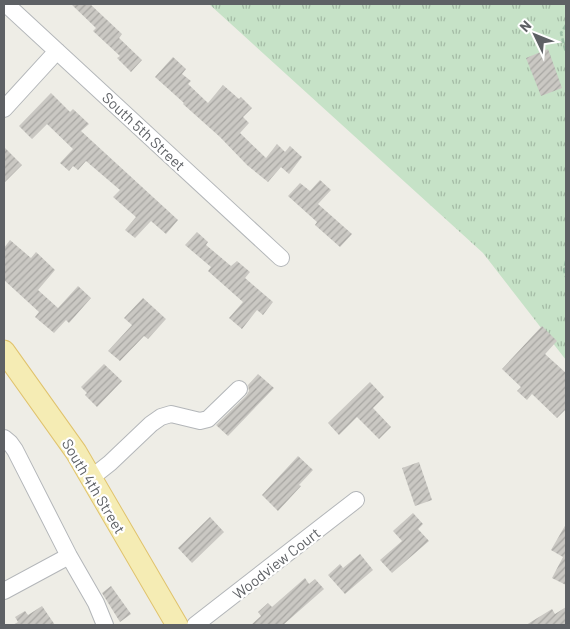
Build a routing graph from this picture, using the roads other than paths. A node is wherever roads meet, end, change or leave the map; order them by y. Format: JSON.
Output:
{"nodes":[{"id":1,"x":6,"y":4,"type":"edge"},
{"id":2,"x":57,"y":51,"type":"junction"},
{"id":3,"x":4,"y":109,"type":"edge"},
{"id":4,"x":281,"y":258,"type":"dead end"},
{"id":5,"x":4,"y":351,"type":"edge"},
{"id":6,"x":239,"y":389,"type":"dead end"},
{"id":7,"x":4,"y":438,"type":"edge"},
{"id":8,"x":91,"y":478,"type":"junction"},
{"id":9,"x":356,"y":500,"type":"dead end"},
{"id":10,"x":69,"y":556,"type":"junction"},
{"id":11,"x":4,"y":591,"type":"edge"},
{"id":12,"x":105,"y":625,"type":"edge"},
{"id":13,"x":177,"y":625,"type":"edge"},
{"id":14,"x":195,"y":625,"type":"edge"}],
"edges":[{"from":1,"to":2,"type":"street","name":"South 5th Street"},
{"from":2,"to":3,"type":"street"},
{"from":2,"to":4,"type":"street","name":"South 5th Street"},
{"from":5,"to":8,"type":"main road","name":"South 4th Street"},
{"from":6,"to":8,"type":"street"},
{"from":7,"to":10,"type":"street"},
{"from":8,"to":13,"type":"main road","name":"South 4th Street"},
{"from":9,"to":14,"type":"street","name":"Woodview Court"},
{"from":10,"to":11,"type":"street"},
{"from":10,"to":12,"type":"street"}]}
